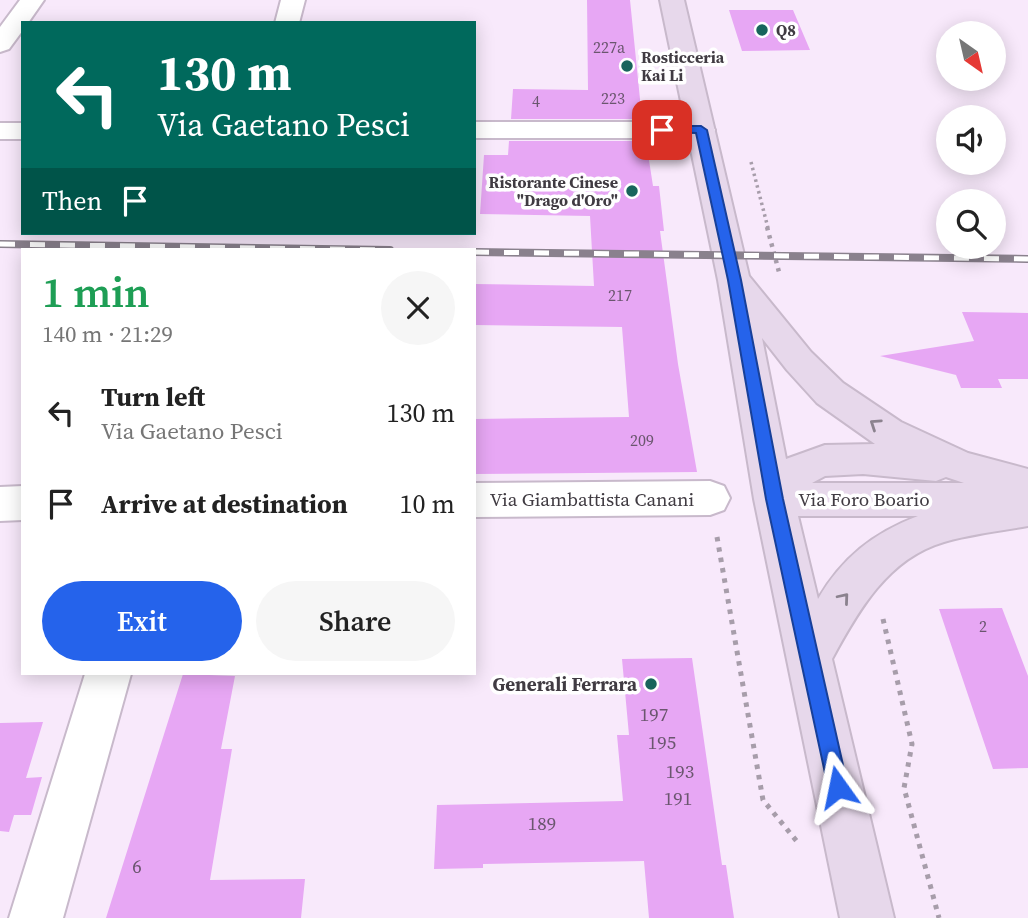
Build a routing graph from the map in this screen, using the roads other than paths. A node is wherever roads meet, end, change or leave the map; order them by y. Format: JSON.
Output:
{"nodes":[{"id":1,"x":32,"y":0,"type":"edge"},
{"id":2,"x":293,"y":0,"type":"edge"},
{"id":3,"x":672,"y":0,"type":"edge"},
{"id":4,"x":288,"y":21,"type":"edge"},
{"id":5,"x":0,"y":44,"type":"edge"},
{"id":6,"x":476,"y":130,"type":"edge"},
{"id":7,"x":701,"y":130,"type":"junction"},
{"id":8,"x":0,"y":131,"type":"edge"},
{"id":9,"x":21,"y":131,"type":"edge"},
{"id":10,"x":734,"y":280,"type":"junction"},
{"id":11,"x":959,"y":467,"type":"junction"},
{"id":12,"x":1028,"y":485,"type":"edge"},
{"id":13,"x":710,"y":498,"type":"dead end"},
{"id":14,"x":774,"y":499,"type":"junction"},
{"id":15,"x":476,"y":500,"type":"edge"},
{"id":16,"x":1028,"y":500,"type":"edge"},
{"id":17,"x":0,"y":503,"type":"edge"},
{"id":18,"x":21,"y":503,"type":"edge"},
{"id":19,"x":1028,"y":509,"type":"edge"},
{"id":20,"x":809,"y":656,"type":"junction"},
{"id":21,"x":108,"y":675,"type":"edge"},
{"id":22,"x":36,"y":918,"type":"edge"},
{"id":23,"x":867,"y":918,"type":"edge"}],
"edges":[{"from":1,"to":5,"type":"street"},
{"from":2,"to":4,"type":"street"},
{"from":3,"to":7,"type":"street"},
{"from":6,"to":7,"type":"street"},
{"from":7,"to":10,"type":"street"},
{"from":8,"to":9,"type":"street"},
{"from":11,"to":10,"type":"street","name":"Via Foro Boario","one_way":true},
{"from":10,"to":14,"type":"street"},
{"from":11,"to":12,"type":"street","name":"Via Foro Boario"},
{"from":11,"to":14,"type":"street","name":"Via Foro Boario"},
{"from":13,"to":15,"type":"street","name":"Via Giambattista Canani"},
{"from":14,"to":16,"type":"street","name":"Via Foro Boario"},
{"from":14,"to":20,"type":"street"},
{"from":17,"to":18,"type":"street"},
{"from":20,"to":19,"type":"street","name":"Via Foro Boario","one_way":true},
{"from":20,"to":23,"type":"street"},
{"from":21,"to":22,"type":"street"}]}
